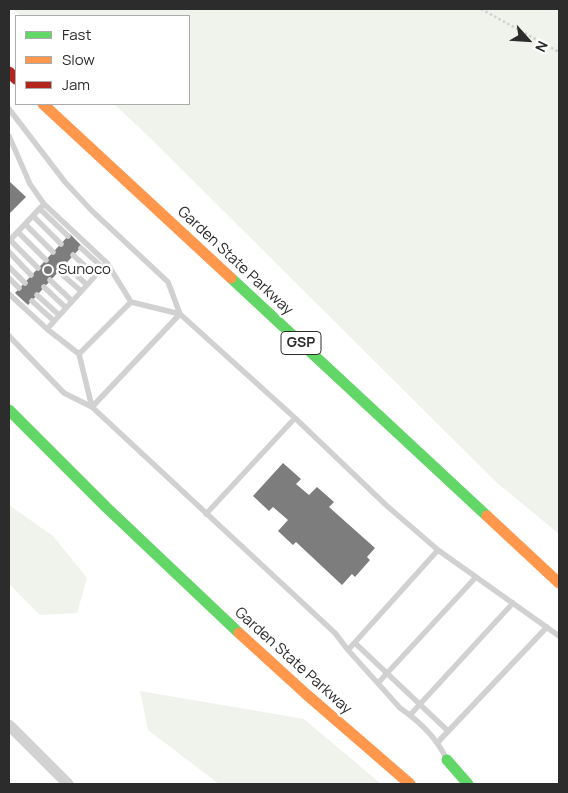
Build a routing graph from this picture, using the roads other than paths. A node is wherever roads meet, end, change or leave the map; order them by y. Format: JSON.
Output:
{"nodes":[{"id":1,"x":44,"y":105,"type":"edge"},
{"id":2,"x":9,"y":109,"type":"edge"},
{"id":3,"x":9,"y":136,"type":"edge"},
{"id":4,"x":42,"y":206,"type":"junction"},
{"id":5,"x":33,"y":216,"type":"junction"},
{"id":6,"x":25,"y":224,"type":"junction"},
{"id":7,"x":18,"y":232,"type":"junction"},
{"id":8,"x":68,"y":236,"type":"dead end"},
{"id":9,"x":10,"y":240,"type":"edge"},
{"id":10,"x":60,"y":244,"type":"dead end"},
{"id":11,"x":81,"y":248,"type":"dead end"},
{"id":12,"x":9,"y":252,"type":"edge"},
{"id":13,"x":53,"y":252,"type":"dead end"},
{"id":14,"x":73,"y":256,"type":"dead end"},
{"id":15,"x":46,"y":260,"type":"dead end"},
{"id":16,"x":65,"y":264,"type":"dead end"},
{"id":17,"x":104,"y":265,"type":"junction"},
{"id":18,"x":9,"y":267,"type":"edge"},
{"id":19,"x":38,"y":268,"type":"dead end"},
{"id":20,"x":59,"y":272,"type":"dead end"},
{"id":21,"x":32,"y":275,"type":"dead end"},
{"id":22,"x":95,"y":275,"type":"junction"},
{"id":23,"x":9,"y":278,"type":"edge"},
{"id":24,"x":50,"y":280,"type":"dead end"},
{"id":25,"x":25,"y":283,"type":"dead end"},
{"id":26,"x":86,"y":285,"type":"junction"},
{"id":27,"x":44,"y":287,"type":"dead end"},
{"id":28,"x":19,"y":288,"type":"dead end"},
{"id":29,"x":81,"y":292,"type":"junction"},
{"id":30,"x":9,"y":294,"type":"edge"},
{"id":31,"x":37,"y":295,"type":"dead end"},
{"id":32,"x":32,"y":301,"type":"dead end"},
{"id":33,"x":72,"y":301,"type":"junction"},
{"id":34,"x":131,"y":302,"type":"junction"},
{"id":35,"x":66,"y":308,"type":"junction"},
{"id":36,"x":180,"y":314,"type":"junction"},
{"id":37,"x":59,"y":315,"type":"junction"},
{"id":38,"x":54,"y":321,"type":"junction"},
{"id":39,"x":47,"y":329,"type":"junction"},
{"id":40,"x":9,"y":336,"type":"edge"},
{"id":41,"x":80,"y":354,"type":"junction"},
{"id":42,"x":92,"y":407,"type":"junction"},
{"id":43,"x":9,"y":410,"type":"edge"},
{"id":44,"x":294,"y":418,"type":"junction"},
{"id":45,"x":206,"y":514,"type":"junction"},
{"id":46,"x":438,"y":550,"type":"junction"},
{"id":47,"x":476,"y":577,"type":"junction"},
{"id":48,"x":559,"y":583,"type":"edge"},
{"id":49,"x":514,"y":603,"type":"junction"},
{"id":50,"x":547,"y":627,"type":"junction"},
{"id":51,"x":559,"y":636,"type":"edge"},
{"id":52,"x":355,"y":643,"type":"junction"},
{"id":53,"x":348,"y":650,"type":"junction"},
{"id":54,"x":387,"y":673,"type":"junction"},
{"id":55,"x":378,"y":683,"type":"junction"},
{"id":56,"x":420,"y":704,"type":"junction"},
{"id":57,"x":410,"y":715,"type":"junction"},
{"id":58,"x":9,"y":725,"type":"edge"},
{"id":59,"x":448,"y":731,"type":"junction"},
{"id":60,"x":438,"y":742,"type":"junction"},
{"id":61,"x":447,"y":760,"type":"joint"},
{"id":62,"x":68,"y":784,"type":"edge"},
{"id":63,"x":410,"y":784,"type":"edge"},
{"id":64,"x":468,"y":784,"type":"edge"}],
"edges":[{"from":1,"to":48,"type":"highway","name":"Garden State Parkway","number":"GSP"},
{"from":2,"to":36,"type":"lane"},
{"from":3,"to":4,"type":"lane"},
{"from":4,"to":5,"type":"lane"},
{"from":4,"to":8,"type":"lane"},
{"from":4,"to":17,"type":"lane"},
{"from":5,"to":6,"type":"lane"},
{"from":5,"to":10,"type":"lane"},
{"from":6,"to":7,"type":"lane"},
{"from":6,"to":13,"type":"lane"},
{"from":7,"to":9,"type":"lane"},
{"from":7,"to":15,"type":"lane"},
{"from":9,"to":19,"type":"lane"},
{"from":11,"to":17,"type":"lane"},
{"from":12,"to":21,"type":"lane"},
{"from":14,"to":22,"type":"lane"},
{"from":16,"to":26,"type":"lane"},
{"from":17,"to":22,"type":"lane"},
{"from":17,"to":34,"type":"lane"},
{"from":18,"to":25,"type":"lane"},
{"from":20,"to":29,"type":"lane"},
{"from":22,"to":26,"type":"lane"},
{"from":23,"to":28,"type":"lane"},
{"from":24,"to":33,"type":"lane"},
{"from":26,"to":29,"type":"lane"},
{"from":27,"to":35,"type":"lane"},
{"from":29,"to":33,"type":"lane"},
{"from":30,"to":39,"type":"lane"},
{"from":31,"to":37,"type":"lane"},
{"from":32,"to":38,"type":"lane"},
{"from":33,"to":35,"type":"lane"},
{"from":34,"to":36,"type":"lane"},
{"from":34,"to":41,"type":"lane"},
{"from":35,"to":37,"type":"lane"},
{"from":36,"to":42,"type":"lane"},
{"from":36,"to":44,"type":"lane"},
{"from":37,"to":38,"type":"lane"},
{"from":38,"to":39,"type":"lane"},
{"from":39,"to":41,"type":"lane"},
{"from":40,"to":42,"type":"lane"},
{"from":41,"to":42,"type":"lane"},
{"from":42,"to":45,"type":"lane"},
{"from":43,"to":63,"type":"highway","name":"Garden State Parkway"},
{"from":44,"to":45,"type":"lane"},
{"from":44,"to":46,"type":"lane"},
{"from":45,"to":53,"type":"lane"},
{"from":46,"to":47,"type":"lane"},
{"from":46,"to":52,"type":"lane"},
{"from":47,"to":49,"type":"lane"},
{"from":47,"to":54,"type":"lane"},
{"from":49,"to":50,"type":"lane"},
{"from":49,"to":56,"type":"lane"},
{"from":50,"to":51,"type":"lane"},
{"from":50,"to":59,"type":"lane"},
{"from":52,"to":53,"type":"lane"},
{"from":52,"to":54,"type":"lane"},
{"from":53,"to":55,"type":"lane"},
{"from":54,"to":55,"type":"lane"},
{"from":54,"to":56,"type":"lane"},
{"from":55,"to":57,"type":"lane"},
{"from":56,"to":57,"type":"lane"},
{"from":56,"to":59,"type":"lane"},
{"from":57,"to":60,"type":"lane"},
{"from":58,"to":62,"type":"street"},
{"from":59,"to":60,"type":"lane"},
{"from":60,"to":61,"type":"lane"},
{"from":61,"to":64,"type":"highway"}]}
